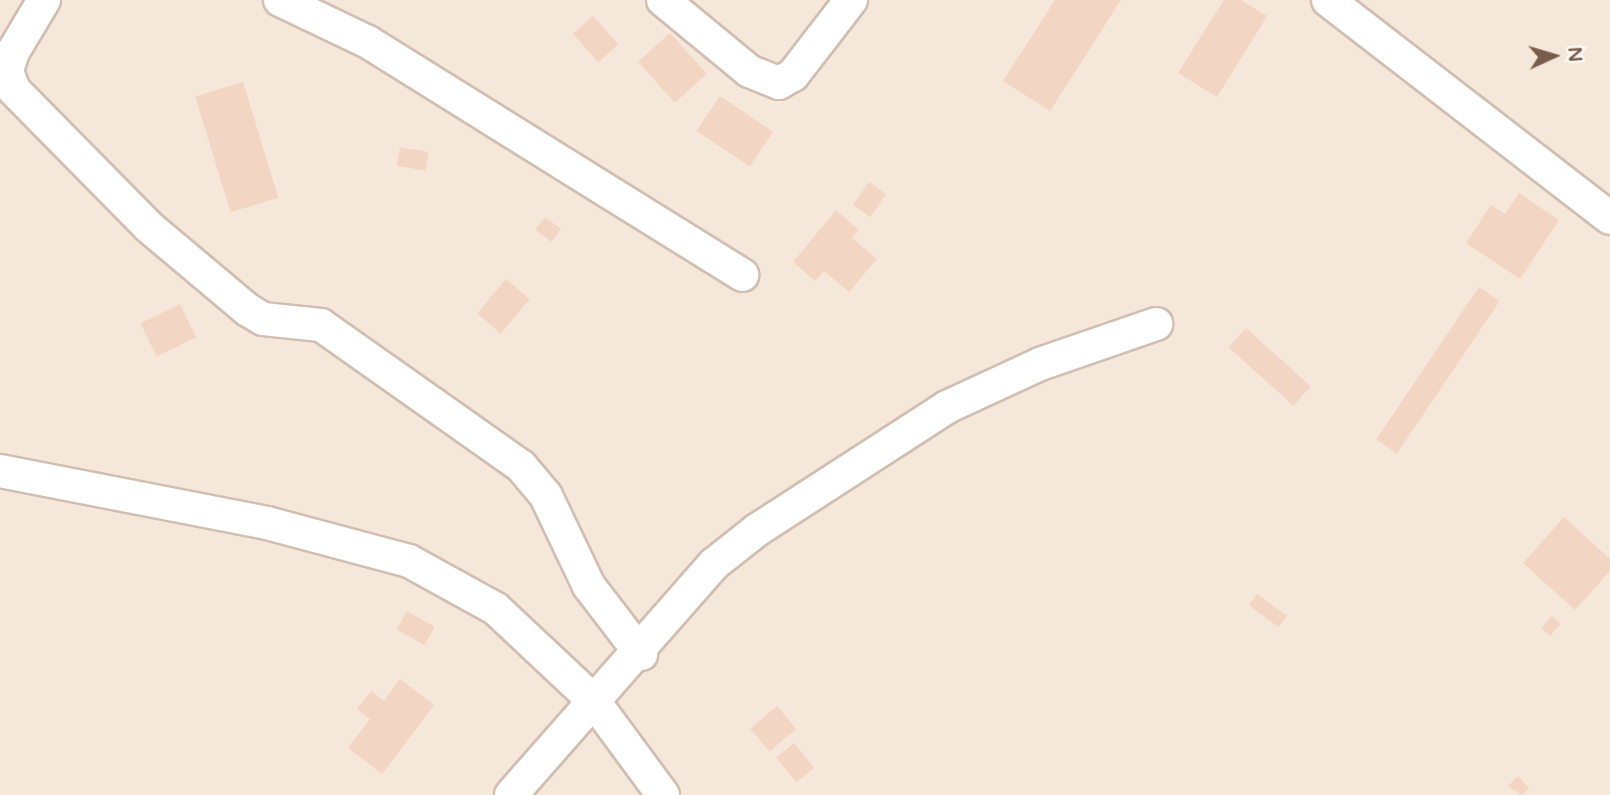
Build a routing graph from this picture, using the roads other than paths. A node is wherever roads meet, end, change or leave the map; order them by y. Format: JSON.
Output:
{"nodes":[{"id":1,"x":44,"y":0,"type":"edge"},
{"id":2,"x":281,"y":0,"type":"edge"},
{"id":3,"x":663,"y":0,"type":"edge"},
{"id":4,"x":851,"y":0,"type":"edge"},
{"id":5,"x":1328,"y":0,"type":"edge"},
{"id":6,"x":1610,"y":218,"type":"edge"},
{"id":7,"x":743,"y":275,"type":"dead end"},
{"id":8,"x":1156,"y":324,"type":"dead end"},
{"id":9,"x":0,"y":471,"type":"edge"},
{"id":10,"x":641,"y":654,"type":"junction"},
{"id":11,"x":593,"y":700,"type":"junction"},
{"id":12,"x":510,"y":795,"type":"edge"},
{"id":13,"x":663,"y":795,"type":"edge"}],
"edges":[{"from":1,"to":10,"type":"street"},
{"from":2,"to":7,"type":"street"},
{"from":3,"to":4,"type":"street"},
{"from":5,"to":6,"type":"street"},
{"from":8,"to":10,"type":"street"},
{"from":9,"to":11,"type":"street"},
{"from":10,"to":11,"type":"street"},
{"from":11,"to":12,"type":"street"},
{"from":11,"to":13,"type":"street"}]}
